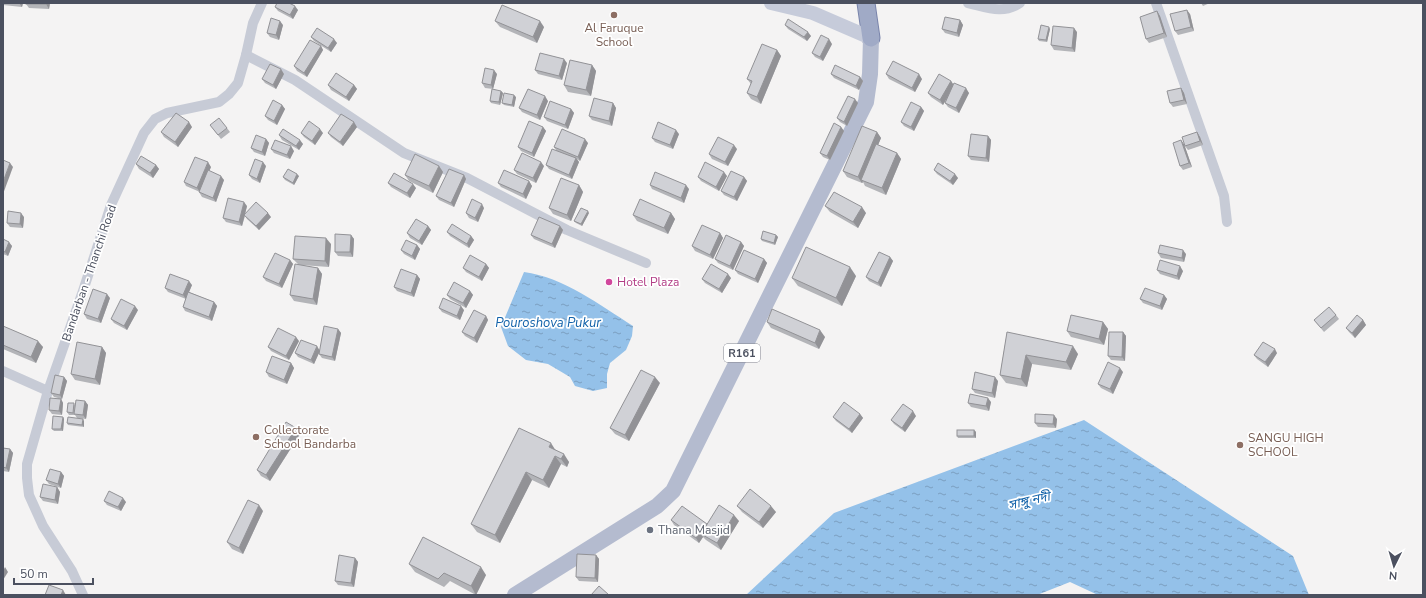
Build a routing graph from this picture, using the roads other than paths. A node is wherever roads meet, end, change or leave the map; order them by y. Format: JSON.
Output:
{"nodes":[{"id":1,"x":262,"y":3,"type":"edge"},
{"id":2,"x":771,"y":3,"type":"edge"},
{"id":3,"x":866,"y":3,"type":"edge"},
{"id":4,"x":968,"y":3,"type":"edge"},
{"id":5,"x":1020,"y":3,"type":"edge"},
{"id":6,"x":1156,"y":3,"type":"edge"},
{"id":7,"x":871,"y":38,"type":"junction"},
{"id":8,"x":246,"y":55,"type":"junction"},
{"id":9,"x":1227,"y":222,"type":"dead end"},
{"id":10,"x":646,"y":263,"type":"dead end"},
{"id":11,"x":3,"y":372,"type":"edge"},
{"id":12,"x":48,"y":391,"type":"junction"},
{"id":13,"x":83,"y":595,"type":"edge"},
{"id":14,"x":515,"y":595,"type":"edge"}],
"edges":[{"from":1,"to":8,"type":"street","name":"Bandarban - Thanchi Road"},
{"from":2,"to":7,"type":"main road"},
{"from":3,"to":7,"type":"highway"},
{"from":4,"to":5,"type":"street"},
{"from":6,"to":9,"type":"street"},
{"from":7,"to":14,"type":"main road","number":"R161"},
{"from":8,"to":10,"type":"street"},
{"from":8,"to":12,"type":"street","name":"Bandarban - Thanchi Road"},
{"from":11,"to":12,"type":"street"},
{"from":12,"to":13,"type":"street","name":"Bandarban - Thanchi Road"}]}
